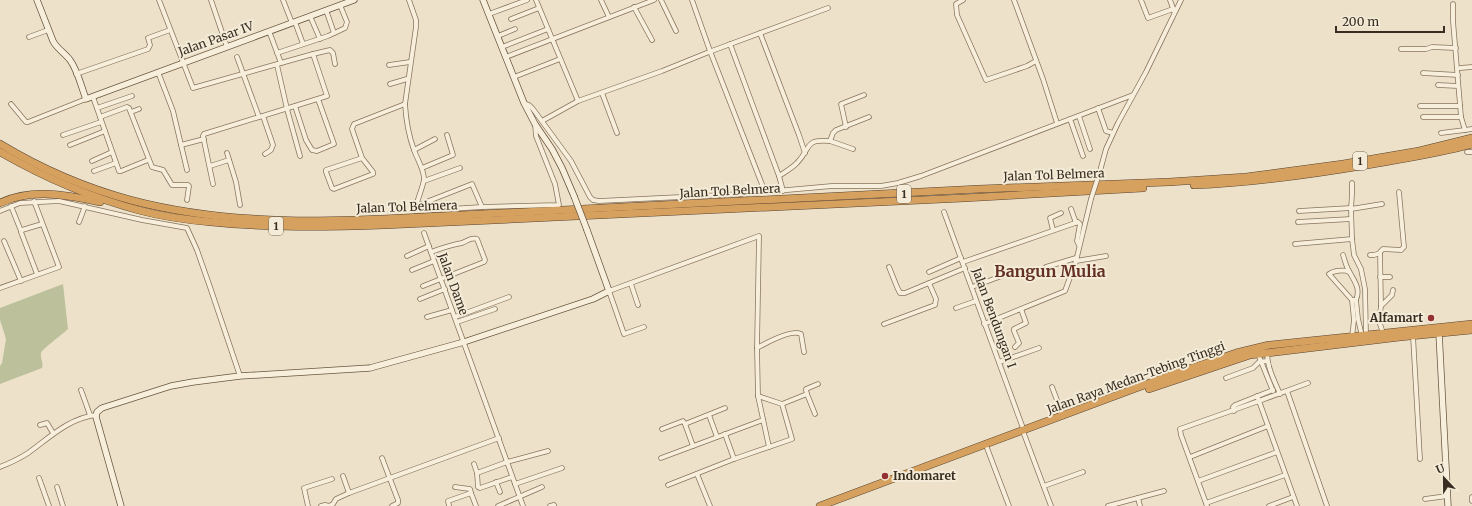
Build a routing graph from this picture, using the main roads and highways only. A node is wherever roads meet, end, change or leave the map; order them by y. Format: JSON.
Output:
{"nodes":[{"id":1,"x":1472,"y":138,"type":"edge"},
{"id":2,"x":0,"y":144,"type":"edge"},
{"id":3,"x":1472,"y":144,"type":"edge"},
{"id":4,"x":0,"y":152,"type":"edge"},
{"id":5,"x":1215,"y":182,"type":"junction"},
{"id":6,"x":0,"y":203,"type":"edge"},
{"id":7,"x":143,"y":212,"type":"junction"},
{"id":8,"x":1472,"y":324,"type":"edge"},
{"id":9,"x":1472,"y":330,"type":"edge"},
{"id":10,"x":1333,"y":342,"type":"junction"},
{"id":11,"x":1323,"y":343,"type":"junction"},
{"id":12,"x":1024,"y":432,"type":"junction"},
{"id":13,"x":820,"y":506,"type":"edge"},
{"id":14,"x":832,"y":506,"type":"edge"}],
"edges":[{"from":1,"to":5,"type":"highway","name":"Jalan Tol Belmera","number":"1"},
{"from":2,"to":5,"type":"highway","name":"Jalan Tol Belmera","number":"1"},
{"from":3,"to":5,"type":"highway","name":"Jalan Tol Belmera","number":"1"},
{"from":4,"to":7,"type":"highway","name":"Jalan Tol Belmera","number":"1"},
{"from":5,"to":7,"type":"highway","name":"Jalan Tol Belmera","number":"1"},
{"from":6,"to":7,"type":"highway"},
{"from":8,"to":10,"type":"highway","name":"Jalan Raya Medan-Tebing Tinggi"},
{"from":9,"to":10,"type":"highway","name":"Jalan Raya Medan-Tebing Tinggi"},
{"from":10,"to":11,"type":"highway","name":"Jalan Raya Medan-Tebing Tinggi"},
{"from":11,"to":12,"type":"highway","name":"Jalan Raya Medan-Tebing Tinggi"},
{"from":11,"to":12,"type":"highway","name":"Jalan Raya Medan-Tebing Tinggi"},
{"from":12,"to":13,"type":"highway","name":"Jalan Raya Medan-Tebing Tinggi"},
{"from":12,"to":14,"type":"highway","name":"Jalan Raya Medan-Tebing Tinggi"}]}
